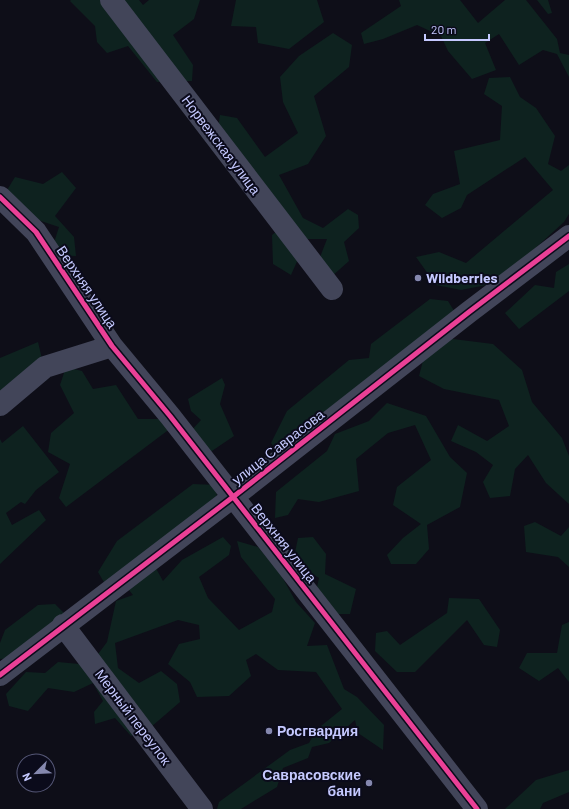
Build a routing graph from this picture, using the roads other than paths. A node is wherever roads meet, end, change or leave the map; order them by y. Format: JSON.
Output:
{"nodes":[{"id":1,"x":111,"y":0,"type":"edge"},
{"id":2,"x":0,"y":197,"type":"edge"},
{"id":3,"x":569,"y":236,"type":"edge"},
{"id":4,"x":332,"y":289,"type":"dead end"},
{"id":5,"x":112,"y":346,"type":"junction"},
{"id":6,"x":0,"y":405,"type":"edge"},
{"id":7,"x":233,"y":498,"type":"junction"},
{"id":8,"x":63,"y":625,"type":"junction"},
{"id":9,"x":0,"y":675,"type":"edge"},
{"id":10,"x":202,"y":809,"type":"edge"},
{"id":11,"x":477,"y":809,"type":"edge"}],
"edges":[{"from":1,"to":4,"type":"street","name":"Норвежская улица"},
{"from":2,"to":5,"type":"street","name":"Верхняя улица"},
{"from":3,"to":7,"type":"street","name":"улица Саврасова"},
{"from":5,"to":6,"type":"street"},
{"from":5,"to":7,"type":"street","name":"Верхняя улица"},
{"from":7,"to":8,"type":"street","name":"улица Саврасова"},
{"from":7,"to":11,"type":"street","name":"Верхняя улица"},
{"from":8,"to":9,"type":"street","name":"улица Саврасова"},
{"from":8,"to":10,"type":"street","name":"Мерный переулок"}]}
